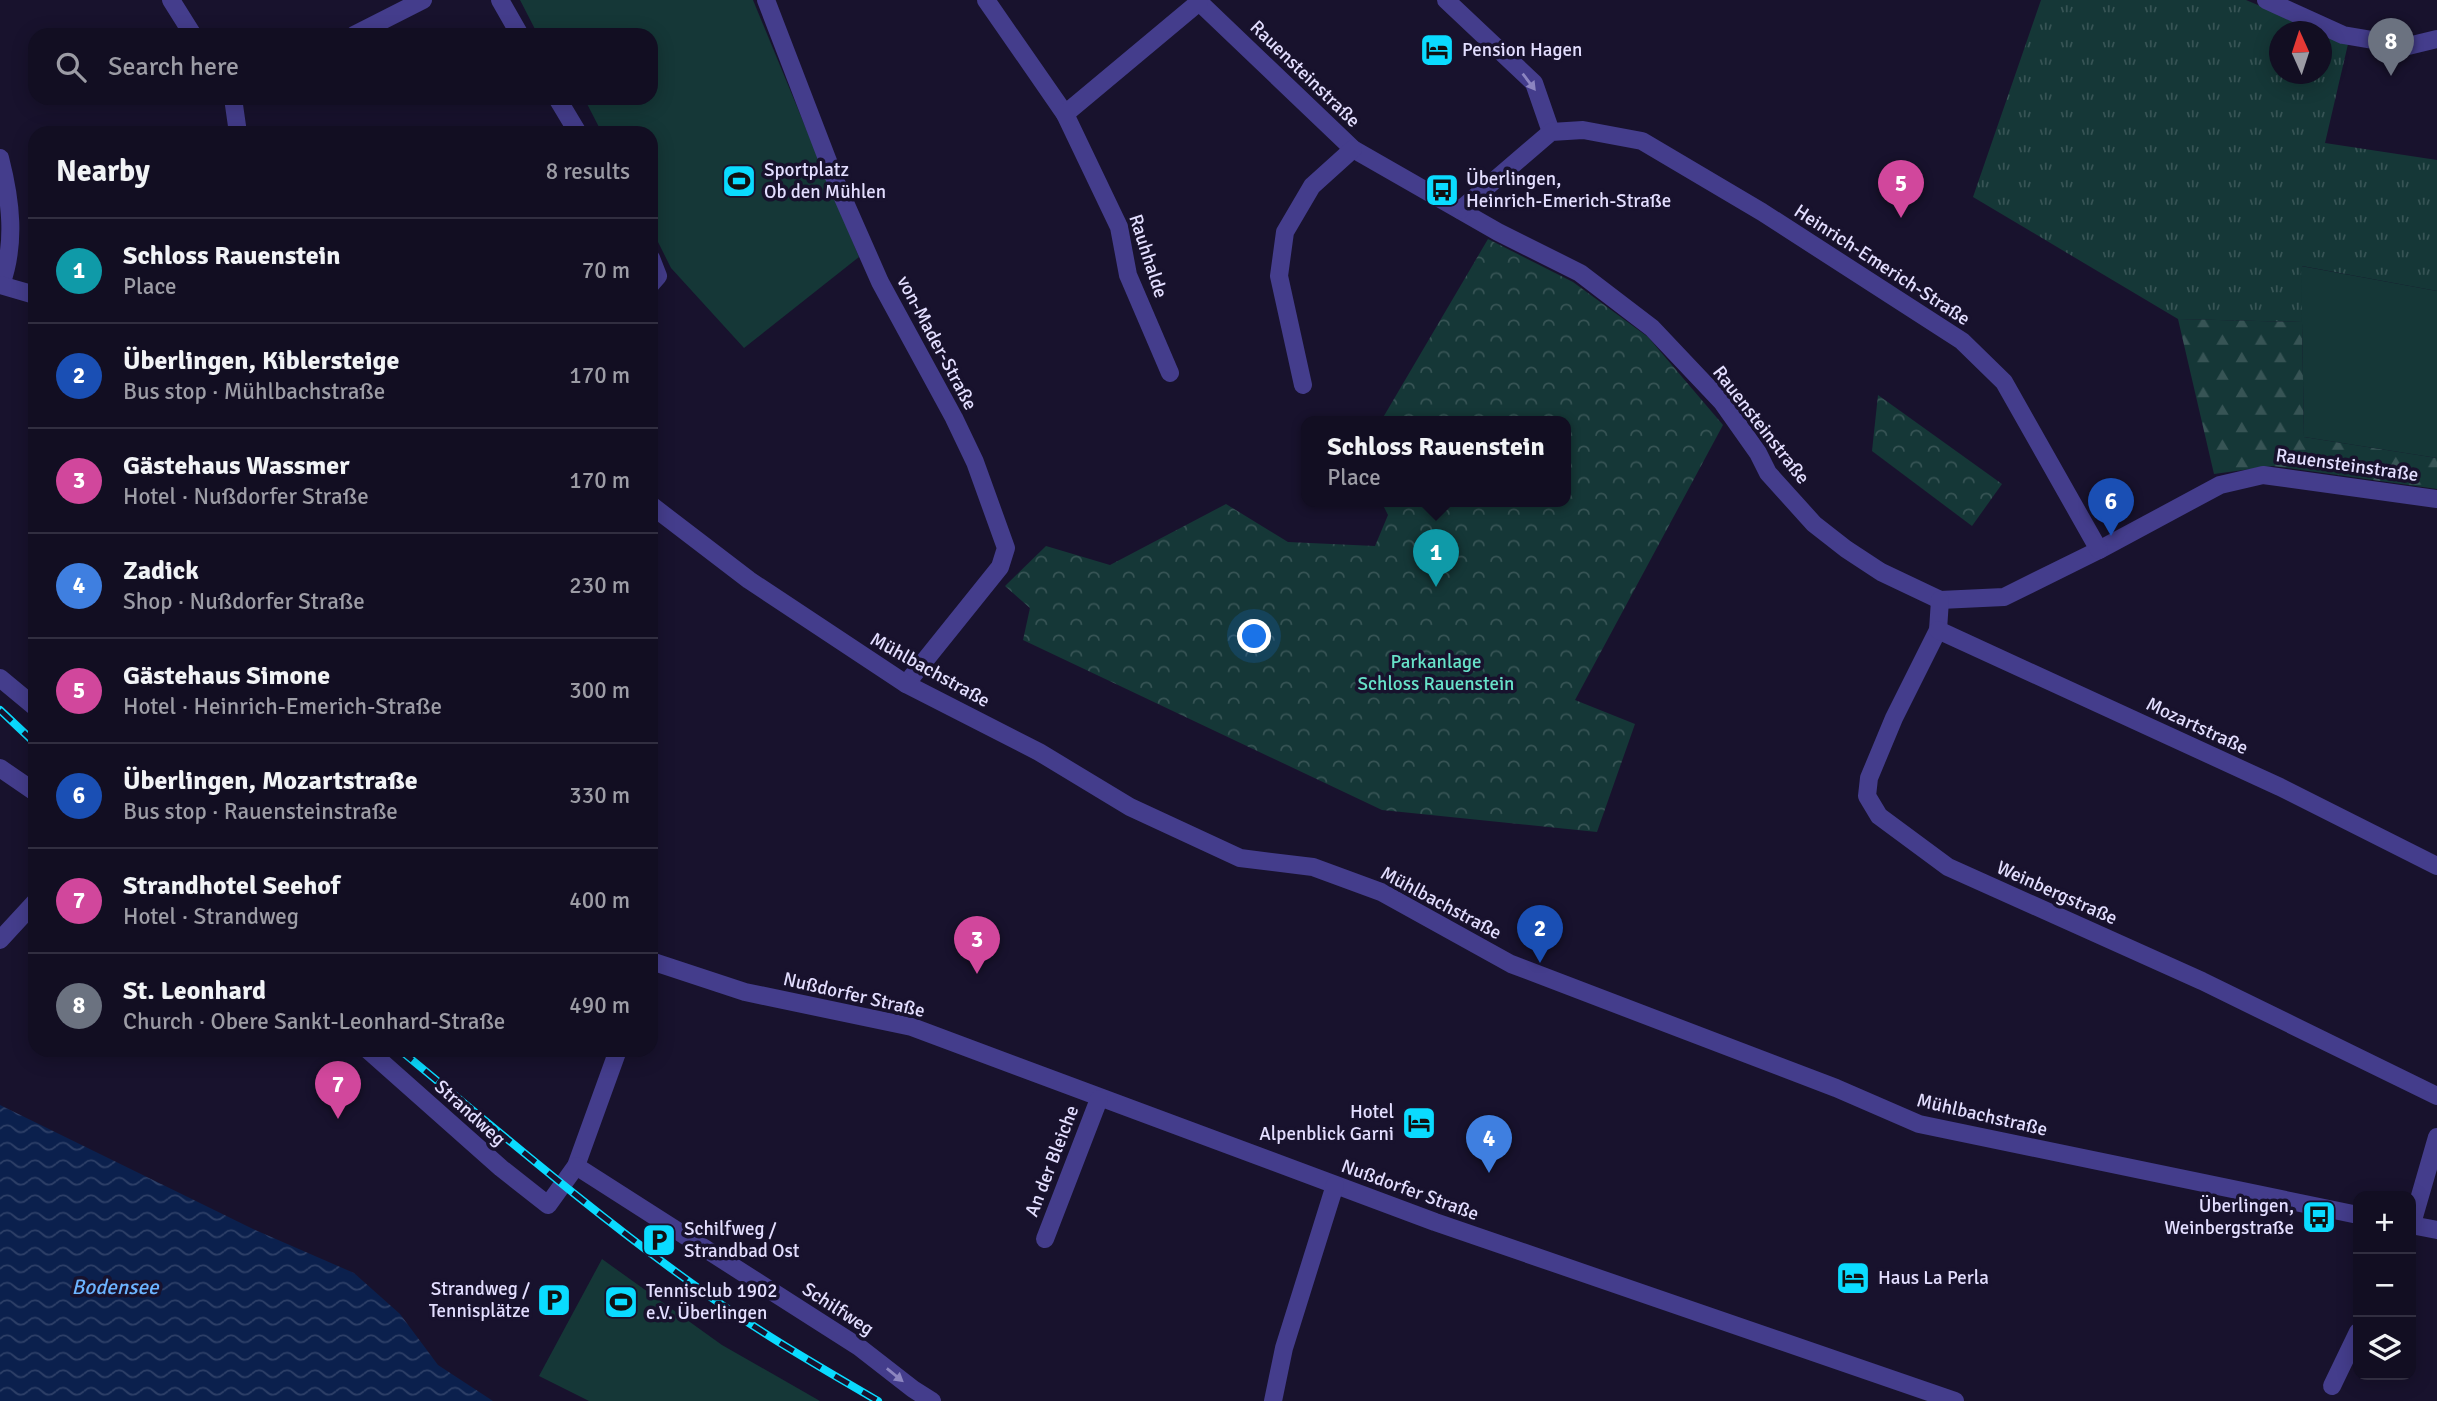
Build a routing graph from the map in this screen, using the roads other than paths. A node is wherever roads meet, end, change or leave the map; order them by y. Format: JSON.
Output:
{"nodes":[{"id":1,"x":171,"y":0,"type":"edge"},
{"id":2,"x":423,"y":0,"type":"edge"},
{"id":3,"x":500,"y":0,"type":"edge"},
{"id":4,"x":766,"y":0,"type":"edge"},
{"id":5,"x":986,"y":0,"type":"edge"},
{"id":6,"x":1446,"y":0,"type":"edge"},
{"id":7,"x":2266,"y":0,"type":"edge"},
{"id":8,"x":1198,"y":1,"type":"edge"},
{"id":9,"x":189,"y":28,"type":"edge"},
{"id":10,"x":368,"y":28,"type":"edge"},
{"id":11,"x":516,"y":28,"type":"edge"},
{"id":12,"x":2437,"y":39,"type":"edge"},
{"id":13,"x":236,"y":105,"type":"edge"},
{"id":14,"x":561,"y":105,"type":"edge"},
{"id":15,"x":1065,"y":114,"type":"junction"},
{"id":16,"x":237,"y":126,"type":"edge"},
{"id":17,"x":574,"y":126,"type":"edge"},
{"id":18,"x":1551,"y":132,"type":"junction"},
{"id":19,"x":1353,"y":149,"type":"junction"},
{"id":20,"x":0,"y":158,"type":"edge"},
{"id":21,"x":1460,"y":211,"type":"junction"},
{"id":22,"x":0,"y":285,"type":"edge"},
{"id":23,"x":28,"y":293,"type":"edge"},
{"id":24,"x":1170,"y":373,"type":"dead end"},
{"id":25,"x":1303,"y":385,"type":"dead end"},
{"id":26,"x":2437,"y":499,"type":"edge"},
{"id":27,"x":658,"y":510,"type":"edge"},
{"id":28,"x":2099,"y":550,"type":"junction"},
{"id":29,"x":1940,"y":600,"type":"junction"},
{"id":30,"x":1938,"y":630,"type":"junction"},
{"id":31,"x":0,"y":678,"type":"edge"},
{"id":32,"x":906,"y":684,"type":"junction"},
{"id":33,"x":28,"y":701,"type":"edge"},
{"id":34,"x":0,"y":768,"type":"edge"},
{"id":35,"x":28,"y":787,"type":"edge"},
{"id":36,"x":2437,"y":866,"type":"edge"},
{"id":37,"x":28,"y":910,"type":"edge"},
{"id":38,"x":0,"y":940,"type":"edge"},
{"id":39,"x":658,"y":963,"type":"edge"},
{"id":40,"x":376,"y":1057,"type":"edge"},
{"id":41,"x":615,"y":1057,"type":"edge"},
{"id":42,"x":2437,"y":1096,"type":"edge"},
{"id":43,"x":1099,"y":1098,"type":"junction"},
{"id":44,"x":2437,"y":1137,"type":"edge"},
{"id":45,"x":576,"y":1166,"type":"junction"},
{"id":46,"x":1335,"y":1185,"type":"junction"},
{"id":47,"x":2416,"y":1209,"type":"edge"},
{"id":48,"x":2353,"y":1214,"type":"edge"},
{"id":49,"x":2416,"y":1227,"type":"edge"},
{"id":50,"x":2437,"y":1230,"type":"edge"},
{"id":51,"x":1045,"y":1239,"type":"dead end"},
{"id":52,"x":2353,"y":1342,"type":"edge"},
{"id":53,"x":2332,"y":1385,"type":"dead end"},
{"id":54,"x":932,"y":1401,"type":"edge"},
{"id":55,"x":1273,"y":1401,"type":"edge"},
{"id":56,"x":1955,"y":1401,"type":"edge"}],
"edges":[{"from":1,"to":9,"type":"street"},
{"from":2,"to":10,"type":"street"},
{"from":3,"to":11,"type":"street"},
{"from":4,"to":32,"type":"street","name":"von-Mader-Straße"},
{"from":5,"to":15,"type":"street","name":"Rauhhalde"},
{"from":6,"to":18,"type":"street","one_way":true},
{"from":7,"to":12,"type":"street"},
{"from":8,"to":15,"type":"street"},
{"from":8,"to":19,"type":"street","name":"Rauensteinstraße"},
{"from":13,"to":16,"type":"street"},
{"from":14,"to":17,"type":"street"},
{"from":15,"to":24,"type":"street","name":"Rauhhalde"},
{"from":18,"to":21,"type":"street"},
{"from":18,"to":28,"type":"street","name":"Heinrich-Emerich-Straße"},
{"from":19,"to":21,"type":"street","name":"Rauensteinstraße"},
{"from":19,"to":25,"type":"street","name":"Rauensteinstraße"},
{"from":20,"to":22,"type":"street"},
{"from":21,"to":29,"type":"street","name":"Rauensteinstraße"},
{"from":22,"to":23,"type":"street"},
{"from":26,"to":28,"type":"street","name":"Rauensteinstraße"},
{"from":27,"to":32,"type":"street","name":"Mühlbachstraße"},
{"from":28,"to":29,"type":"street","name":"Rauensteinstraße"},
{"from":29,"to":30,"type":"street","name":"Weinbergstraße"},
{"from":30,"to":36,"type":"street","name":"Mozartstraße"},
{"from":30,"to":42,"type":"street","name":"Weinbergstraße"},
{"from":31,"to":33,"type":"street"},
{"from":32,"to":48,"type":"street","name":"Mühlbachstraße"},
{"from":34,"to":35,"type":"street"},
{"from":37,"to":38,"type":"street"},
{"from":39,"to":43,"type":"street","name":"Nußdorfer Straße"},
{"from":40,"to":45,"type":"street","name":"Strandweg"},
{"from":41,"to":45,"type":"street"},
{"from":43,"to":46,"type":"street","name":"Nußdorfer Straße"},
{"from":43,"to":51,"type":"street","name":"An der Bleiche"},
{"from":44,"to":47,"type":"street"},
{"from":45,"to":54,"type":"street","name":"Schilfweg","one_way":true},
{"from":46,"to":55,"type":"street"},
{"from":46,"to":56,"type":"street","name":"Nußdorfer Straße"},
{"from":49,"to":50,"type":"street"},
{"from":52,"to":53,"type":"street"}]}
